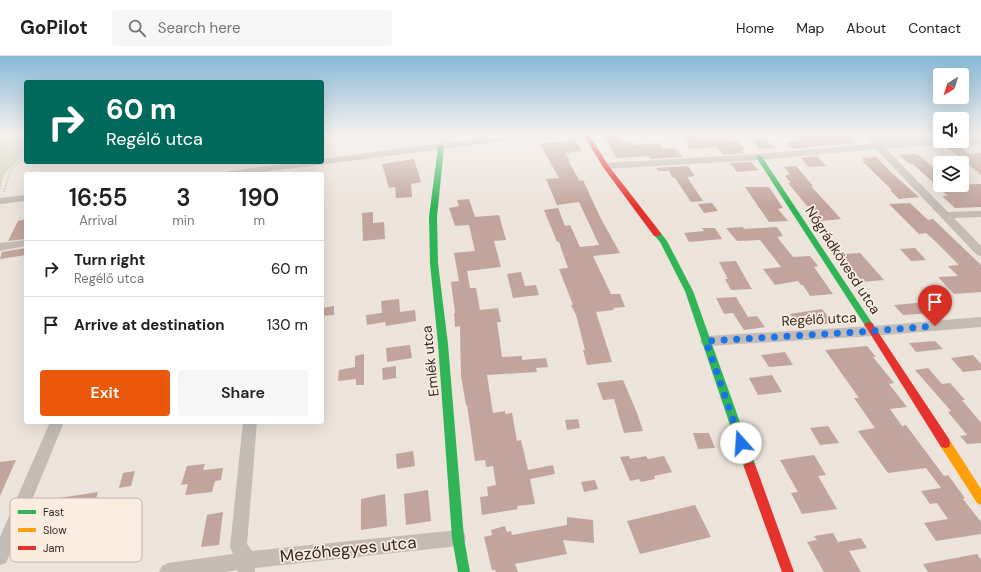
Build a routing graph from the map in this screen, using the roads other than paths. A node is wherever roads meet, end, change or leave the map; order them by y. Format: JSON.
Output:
{"nodes":[{"id":1,"x":353,"y":158,"type":"edge"},
{"id":2,"x":441,"y":158,"type":"edge"},
{"id":3,"x":600,"y":158,"type":"edge"},
{"id":4,"x":741,"y":158,"type":"edge"},
{"id":5,"x":760,"y":158,"type":"edge"},
{"id":6,"x":890,"y":158,"type":"edge"},
{"id":7,"x":324,"y":162,"type":"edge"},
{"id":8,"x":314,"y":164,"type":"edge"},
{"id":9,"x":605,"y":166,"type":"junction"},
{"id":10,"x":295,"y":169,"type":"edge"},
{"id":11,"x":255,"y":172,"type":"edge"},
{"id":12,"x":24,"y":198,"type":"edge"},
{"id":13,"x":1,"y":201,"type":"edge"},
{"id":14,"x":981,"y":214,"type":"edge"},
{"id":15,"x":946,"y":216,"type":"junction"},
{"id":16,"x":24,"y":243,"type":"edge"},
{"id":17,"x":0,"y":247,"type":"edge"},
{"id":18,"x":981,"y":252,"type":"edge"},
{"id":19,"x":981,"y":322,"type":"edge"},
{"id":20,"x":873,"y":331,"type":"junction"},
{"id":21,"x":706,"y":341,"type":"junction"},
{"id":22,"x":56,"y":424,"type":"edge"},
{"id":23,"x":250,"y":424,"type":"edge"},
{"id":24,"x":25,"y":498,"type":"edge"},
{"id":25,"x":981,"y":499,"type":"edge"},
{"id":26,"x":10,"y":533,"type":"edge"},
{"id":27,"x":458,"y":538,"type":"junction"},
{"id":28,"x":0,"y":557,"type":"edge"},
{"id":29,"x":247,"y":566,"type":"edge"},
{"id":30,"x":168,"y":572,"type":"edge"},
{"id":31,"x":464,"y":572,"type":"edge"},
{"id":32,"x":788,"y":572,"type":"edge"}],
"edges":[{"from":1,"to":7,"type":"street"},
{"from":2,"to":27,"type":"street","name":"Emlék utca"},
{"from":3,"to":9,"type":"street"},
{"from":4,"to":9,"type":"street"},
{"from":5,"to":20,"type":"street","name":"Nógrádkövesd utca"},
{"from":6,"to":15,"type":"street"},
{"from":8,"to":10,"type":"street"},
{"from":9,"to":21,"type":"street"},
{"from":10,"to":11,"type":"street"},
{"from":12,"to":13,"type":"street"},
{"from":14,"to":15,"type":"street"},
{"from":15,"to":18,"type":"street"},
{"from":16,"to":17,"type":"street"},
{"from":19,"to":20,"type":"street","name":"Regélő utca"},
{"from":20,"to":21,"type":"street","name":"Regélő utca"},
{"from":20,"to":25,"type":"street","name":"Nógrádkövesd utca"},
{"from":21,"to":32,"type":"street"},
{"from":22,"to":24,"type":"street"},
{"from":23,"to":29,"type":"street"},
{"from":26,"to":28,"type":"street"},
{"from":27,"to":29,"type":"street","name":"Mezőhegyes utca"},
{"from":27,"to":31,"type":"street","name":"Emlék utca"},
{"from":29,"to":30,"type":"street","name":"Mezőhegyes utca"}]}
